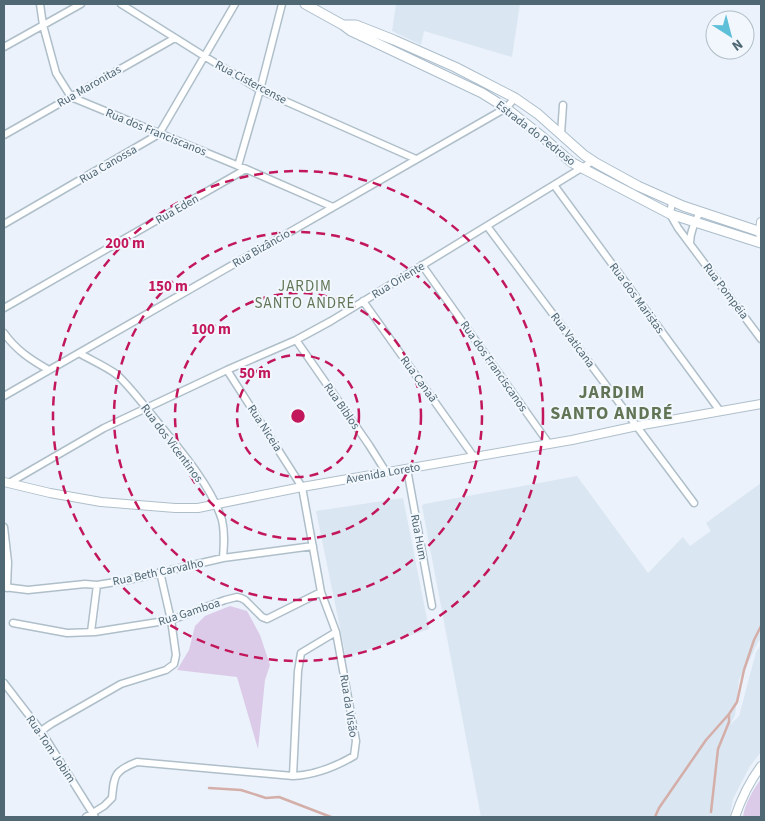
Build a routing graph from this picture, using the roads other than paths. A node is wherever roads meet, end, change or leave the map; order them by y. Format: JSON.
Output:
{"nodes":[{"id":1,"x":40,"y":4,"type":"edge"},
{"id":2,"x":81,"y":4,"type":"edge"},
{"id":3,"x":121,"y":4,"type":"edge"},
{"id":4,"x":235,"y":4,"type":"edge"},
{"id":5,"x":282,"y":4,"type":"edge"},
{"id":6,"x":305,"y":4,"type":"edge"},
{"id":7,"x":343,"y":24,"type":"junction"},
{"id":8,"x":43,"y":25,"type":"junction"},
{"id":9,"x":175,"y":38,"type":"junction"},
{"id":10,"x":4,"y":47,"type":"edge"},
{"id":11,"x":204,"y":56,"type":"junction"},
{"id":12,"x":260,"y":90,"type":"junction"},
{"id":13,"x":71,"y":97,"type":"junction"},
{"id":14,"x":515,"y":98,"type":"junction"},
{"id":15,"x":563,"y":106,"type":"dead end"},
{"id":16,"x":506,"y":108,"type":"junction"},
{"id":17,"x":159,"y":134,"type":"junction"},
{"id":18,"x":561,"y":134,"type":"junction"},
{"id":19,"x":4,"y":135,"type":"edge"},
{"id":20,"x":416,"y":159,"type":"junction"},
{"id":21,"x":593,"y":161,"type":"junction"},
{"id":22,"x":238,"y":166,"type":"junction"},
{"id":23,"x":582,"y":168,"type":"junction"},
{"id":24,"x":246,"y":169,"type":"junction"},
{"id":25,"x":554,"y":185,"type":"junction"},
{"id":26,"x":672,"y":202,"type":"junction"},
{"id":27,"x":333,"y":207,"type":"junction"},
{"id":28,"x":700,"y":212,"type":"junction"},
{"id":29,"x":670,"y":214,"type":"junction"},
{"id":30,"x":695,"y":222,"type":"junction"},
{"id":31,"x":4,"y":224,"type":"edge"},
{"id":32,"x":487,"y":226,"type":"junction"},
{"id":33,"x":761,"y":234,"type":"edge"},
{"id":34,"x":690,"y":243,"type":"junction"},
{"id":35,"x":422,"y":265,"type":"junction"},
{"id":36,"x":363,"y":301,"type":"junction"},
{"id":37,"x":4,"y":308,"type":"edge"},
{"id":38,"x":4,"y":332,"type":"edge"},
{"id":39,"x":761,"y":339,"type":"edge"},
{"id":40,"x":296,"y":340,"type":"junction"},
{"id":41,"x":79,"y":353,"type":"junction"},
{"id":42,"x":49,"y":370,"type":"junction"},
{"id":43,"x":227,"y":370,"type":"junction"},
{"id":44,"x":4,"y":396,"type":"edge"},
{"id":45,"x":761,"y":404,"type":"edge"},
{"id":46,"x":146,"y":408,"type":"junction"},
{"id":47,"x":720,"y":412,"type":"junction"},
{"id":48,"x":637,"y":426,"type":"junction"},
{"id":49,"x":549,"y":444,"type":"junction"},
{"id":50,"x":474,"y":457,"type":"junction"},
{"id":51,"x":407,"y":468,"type":"junction"},
{"id":52,"x":386,"y":472,"type":"junction"},
{"id":53,"x":6,"y":483,"type":"edge"},
{"id":54,"x":302,"y":487,"type":"junction"},
{"id":55,"x":694,"y":503,"type":"dead end"},
{"id":56,"x":215,"y":504,"type":"junction"},
{"id":57,"x":4,"y":527,"type":"edge"},
{"id":58,"x":313,"y":546,"type":"junction"},
{"id":59,"x":222,"y":558,"type":"junction"},
{"id":60,"x":160,"y":572,"type":"junction"},
{"id":61,"x":96,"y":585,"type":"junction"},
{"id":62,"x":6,"y":588,"type":"edge"},
{"id":63,"x":322,"y":592,"type":"junction"},
{"id":64,"x":432,"y":606,"type":"dead end"},
{"id":65,"x":171,"y":620,"type":"junction"},
{"id":66,"x":13,"y":624,"type":"dead end"},
{"id":67,"x":91,"y":632,"type":"junction"},
{"id":68,"x":336,"y":632,"type":"junction"},
{"id":69,"x":4,"y":683,"type":"edge"},
{"id":70,"x":41,"y":731,"type":"junction"},
{"id":71,"x":761,"y":766,"type":"edge"},
{"id":72,"x":293,"y":776,"type":"junction"},
{"id":73,"x":91,"y":816,"type":"edge"},
{"id":74,"x":735,"y":817,"type":"edge"}],
"edges":[{"from":1,"to":8,"type":"street"},
{"from":2,"to":8,"type":"street"},
{"from":3,"to":9,"type":"street","name":"Rua Cistercense"},
{"from":4,"to":11,"type":"street","name":"Rua Canossa"},
{"from":5,"to":12,"type":"street"},
{"from":6,"to":7,"type":"main road","name":"Estrada do Pedroso"},
{"from":7,"to":14,"type":"main road","name":"Estrada do Pedroso"},
{"from":7,"to":16,"type":"main road","name":"Estrada do Pedroso"},
{"from":8,"to":10,"type":"street"},
{"from":8,"to":13,"type":"street"},
{"from":9,"to":11,"type":"street","name":"Rua Cistercense"},
{"from":9,"to":13,"type":"street","name":"Rua Maronitas"},
{"from":11,"to":12,"type":"street","name":"Rua Cistercense"},
{"from":11,"to":17,"type":"street","name":"Rua Canossa"},
{"from":12,"to":20,"type":"street","name":"Rua Cistercense"},
{"from":12,"to":22,"type":"street"},
{"from":13,"to":17,"type":"street","name":"Rua dos Franciscanos"},
{"from":13,"to":19,"type":"street","name":"Rua Maronitas"},
{"from":14,"to":16,"type":"street","name":"Rua Bizâncio"},
{"from":14,"to":18,"type":"main road","name":"Estrada do Pedroso"},
{"from":15,"to":18,"type":"street"},
{"from":16,"to":20,"type":"street","name":"Rua Bizâncio"},
{"from":16,"to":23,"type":"main road","name":"Estrada do Pedroso"},
{"from":17,"to":22,"type":"street","name":"Rua dos Franciscanos"},
{"from":17,"to":31,"type":"street","name":"Rua Canossa"},
{"from":18,"to":21,"type":"main road","name":"Estrada do Pedroso"},
{"from":20,"to":27,"type":"street","name":"Rua Bizâncio"},
{"from":21,"to":23,"type":"street","name":"Rua Oriente"},
{"from":21,"to":26,"type":"main road","name":"Estrada do Pedroso"},
{"from":22,"to":24,"type":"street","name":"Rua dos Franciscanos"},
{"from":23,"to":25,"type":"street","name":"Rua Oriente"},
{"from":23,"to":29,"type":"main road","name":"Estrada do Pedroso"},
{"from":24,"to":27,"type":"street","name":"Rua dos Franciscanos"},
{"from":24,"to":37,"type":"street","name":"Rua Eden"},
{"from":25,"to":32,"type":"street","name":"Rua Oriente"},
{"from":25,"to":47,"type":"street","name":"Rua dos Maristas"},
{"from":26,"to":28,"type":"main road","name":"Estrada do Pedroso"},
{"from":26,"to":29,"type":"street"},
{"from":27,"to":41,"type":"street","name":"Rua Bizâncio"},
{"from":28,"to":30,"type":"street"},
{"from":28,"to":33,"type":"main road","name":"Estrada do Pedroso"},
{"from":29,"to":30,"type":"main road","name":"Estrada do Pedroso"},
{"from":29,"to":34,"type":"street","name":"Rua Pompéia"},
{"from":30,"to":33,"type":"main road","name":"Estrada do Pedroso"},
{"from":30,"to":34,"type":"street"},
{"from":32,"to":35,"type":"street","name":"Rua Oriente"},
{"from":32,"to":48,"type":"street","name":"Rua Vaticana"},
{"from":34,"to":39,"type":"street","name":"Rua Pompéia"},
{"from":35,"to":36,"type":"street","name":"Rua Oriente"},
{"from":35,"to":49,"type":"street","name":"Rua dos Franciscanos"},
{"from":36,"to":40,"type":"street","name":"Rua Oriente"},
{"from":36,"to":50,"type":"street","name":"Rua Canaã"},
{"from":38,"to":42,"type":"street"},
{"from":40,"to":43,"type":"street","name":"Rua Oriente"},
{"from":40,"to":52,"type":"street","name":"Rua Biblos"},
{"from":41,"to":42,"type":"street","name":"Rua Bizâncio"},
{"from":41,"to":46,"type":"street","name":"Rua dos Vicentinos"},
{"from":42,"to":44,"type":"street","name":"Rua Bizâncio"},
{"from":43,"to":46,"type":"street","name":"Rua Oriente"},
{"from":43,"to":54,"type":"street","name":"Rua Niceia"},
{"from":45,"to":47,"type":"street","name":"Avenida Loreto"},
{"from":46,"to":53,"type":"street","name":"Rua Oriente"},
{"from":46,"to":56,"type":"street","name":"Rua dos Vicentinos"},
{"from":47,"to":48,"type":"street","name":"Avenida Loreto"},
{"from":48,"to":49,"type":"street","name":"Avenida Loreto"},
{"from":48,"to":55,"type":"street","name":"Rua Vaticana"},
{"from":49,"to":50,"type":"street","name":"Avenida Loreto"},
{"from":50,"to":51,"type":"street","name":"Avenida Loreto"},
{"from":51,"to":52,"type":"street","name":"Avenida Loreto"},
{"from":51,"to":64,"type":"street","name":"Rua Hum"},
{"from":52,"to":54,"type":"street","name":"Avenida Loreto"},
{"from":53,"to":56,"type":"street","name":"Avenida Loreto"},
{"from":54,"to":56,"type":"street","name":"Avenida Loreto"},
{"from":54,"to":58,"type":"street","name":"Rua da Visão"},
{"from":56,"to":59,"type":"street","name":"Rua dos Vicentinos"},
{"from":57,"to":62,"type":"street"},
{"from":58,"to":59,"type":"street","name":"Rua Beth Carvalho"},
{"from":58,"to":63,"type":"street","name":"Rua da Visão"},
{"from":59,"to":60,"type":"street","name":"Rua Beth Carvalho"},
{"from":60,"to":61,"type":"street","name":"Rua Beth Carvalho"},
{"from":60,"to":65,"type":"street"},
{"from":61,"to":62,"type":"street","name":"Rua Beth Carvalho"},
{"from":61,"to":67,"type":"street"},
{"from":63,"to":65,"type":"street","name":"Rua Gamboa"},
{"from":63,"to":68,"type":"street","name":"Rua da Visão"},
{"from":65,"to":67,"type":"street","name":"Rua Gamboa"},
{"from":65,"to":70,"type":"street"},
{"from":66,"to":67,"type":"street","name":"Rua Gamboa"},
{"from":68,"to":72,"type":"street"},
{"from":68,"to":72,"type":"street","name":"Rua da Visão"},
{"from":69,"to":70,"type":"street","name":"Rua Tom Jobim"},
{"from":70,"to":73,"type":"street","name":"Rua Tom Jobim"},
{"from":71,"to":74,"type":"street"},
{"from":72,"to":73,"type":"street","name":"Rua da Visão"}]}
